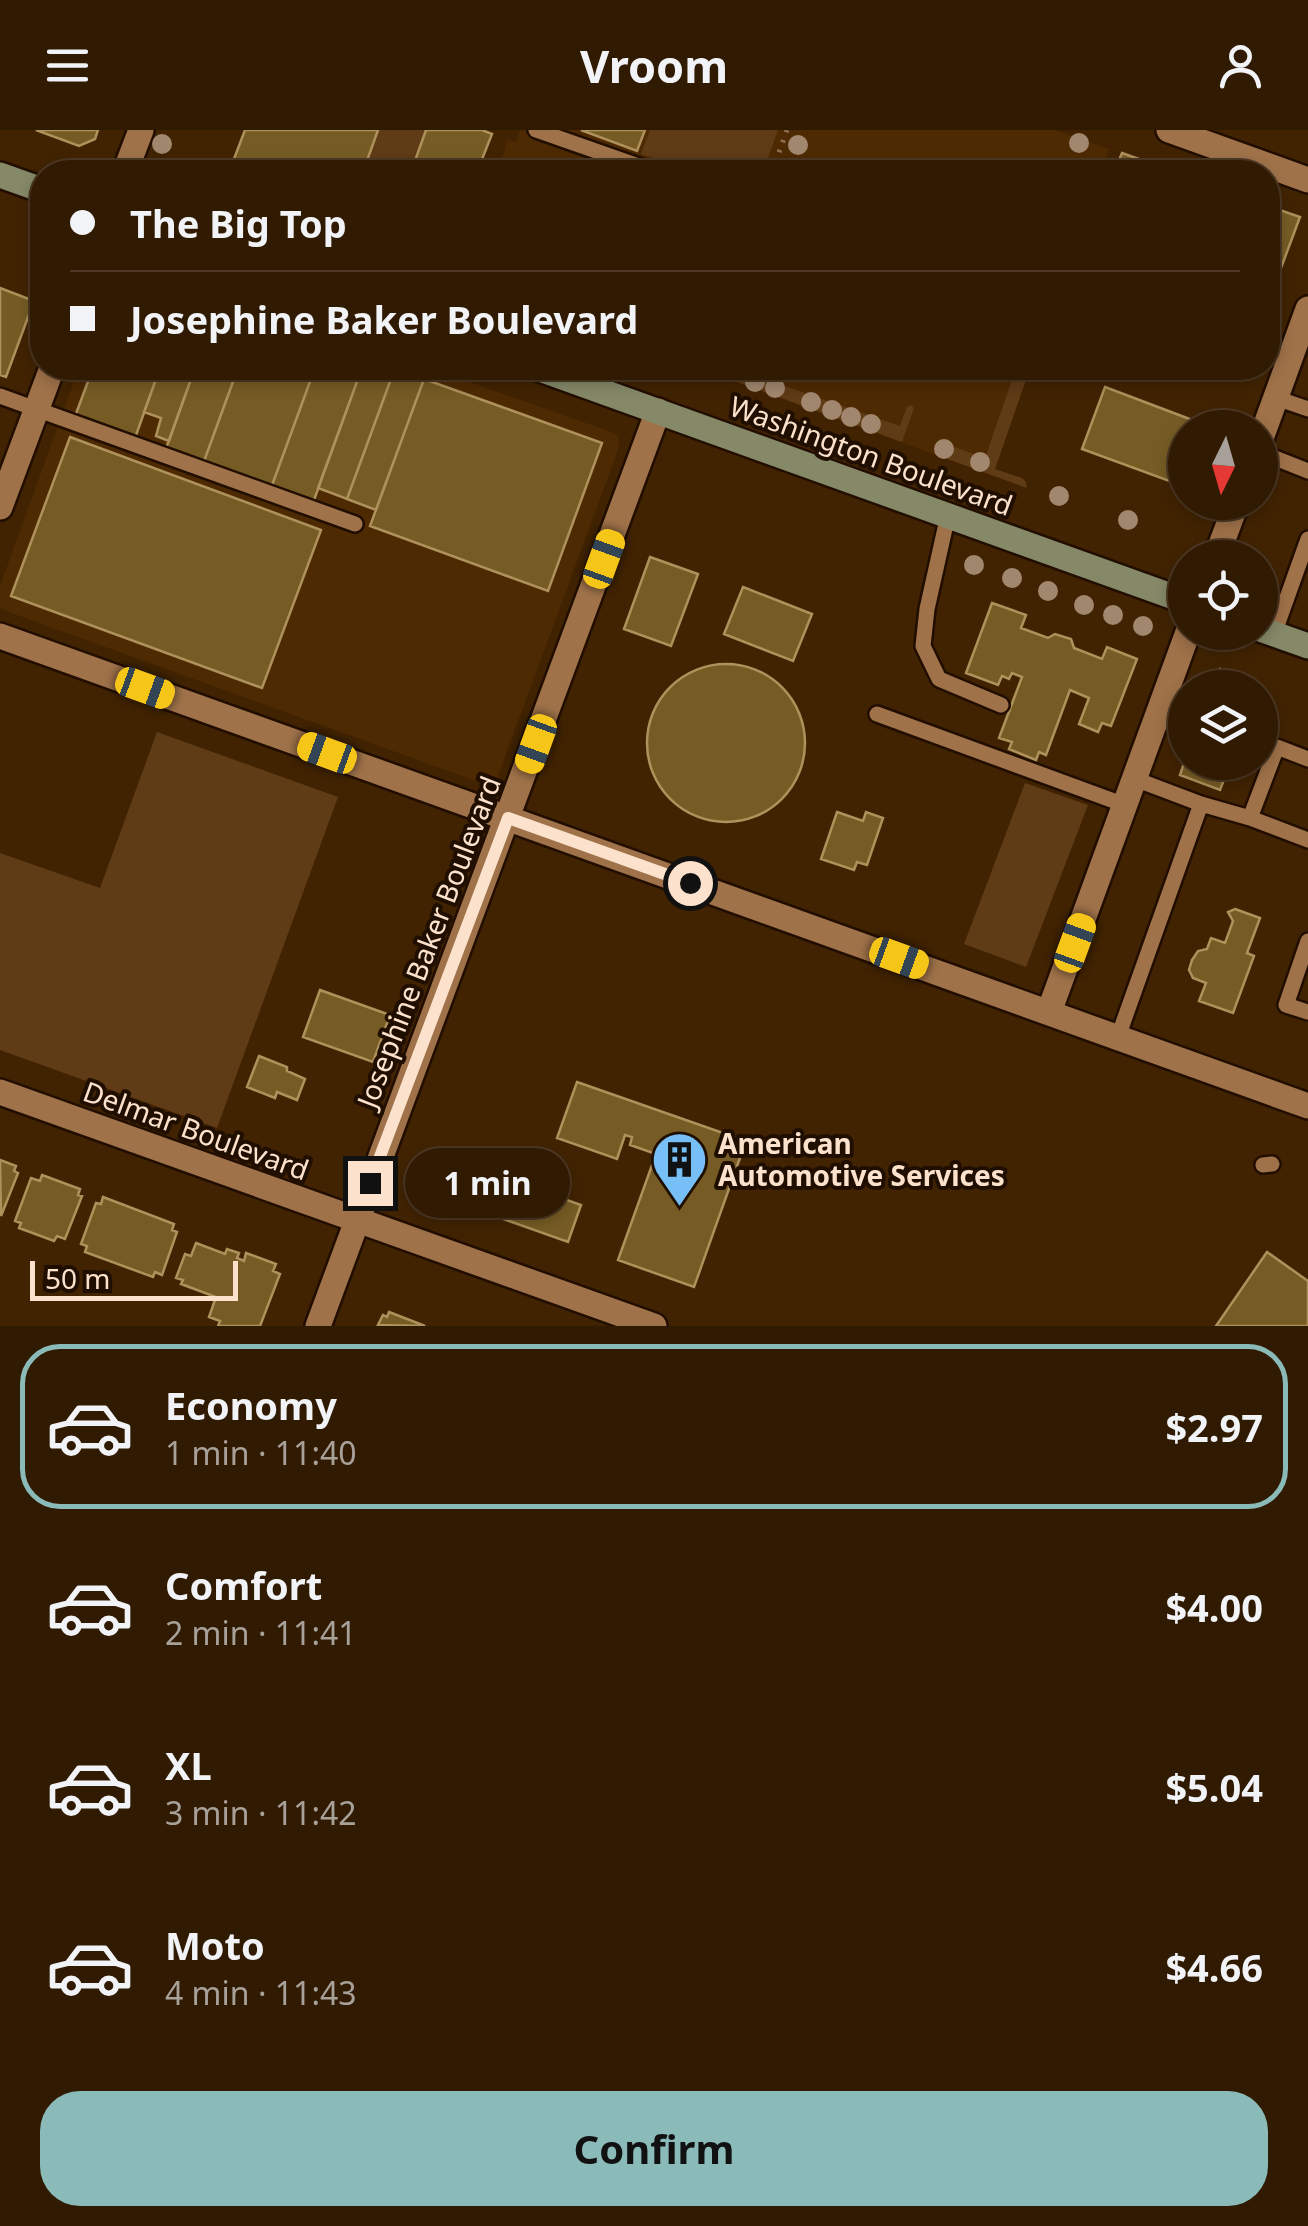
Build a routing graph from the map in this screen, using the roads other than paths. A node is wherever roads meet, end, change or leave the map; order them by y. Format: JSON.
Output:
{"nodes":[{"id":1,"x":140,"y":130,"type":"edge"},
{"id":2,"x":536,"y":130,"type":"edge"},
{"id":3,"x":1169,"y":130,"type":"edge"},
{"id":4,"x":129,"y":160,"type":"edge"},
{"id":5,"x":622,"y":160,"type":"edge"},
{"id":6,"x":1252,"y":160,"type":"edge"},
{"id":7,"x":1280,"y":170,"type":"edge"},
{"id":8,"x":0,"y":175,"type":"edge"},
{"id":9,"x":1308,"y":180,"type":"edge"},
{"id":10,"x":30,"y":186,"type":"edge"},
{"id":11,"x":1308,"y":309,"type":"edge"},
{"id":12,"x":1301,"y":350,"type":"edge"},
{"id":13,"x":47,"y":380,"type":"edge"},
{"id":14,"x":571,"y":380,"type":"edge"},
{"id":15,"x":0,"y":396,"type":"edge"},
{"id":16,"x":1276,"y":398,"type":"junction"},
{"id":17,"x":1308,"y":409,"type":"edge"},
{"id":18,"x":36,"y":410,"type":"junction"},
{"id":19,"x":1272,"y":410,"type":"edge"},
{"id":20,"x":658,"y":411,"type":"junction"},
{"id":21,"x":1278,"y":459,"type":"edge"},
{"id":22,"x":1308,"y":470,"type":"edge"},
{"id":23,"x":0,"y":507,"type":"edge"},
{"id":24,"x":948,"y":516,"type":"junction"},
{"id":25,"x":355,"y":524,"type":"dead end"},
{"id":26,"x":1308,"y":539,"type":"edge"},
{"id":27,"x":1168,"y":595,"type":"edge"},
{"id":28,"x":1278,"y":606,"type":"edge"},
{"id":29,"x":1278,"y":635,"type":"edge"},
{"id":30,"x":0,"y":636,"type":"edge"},
{"id":31,"x":1308,"y":646,"type":"edge"},
{"id":32,"x":1182,"y":650,"type":"edge"},
{"id":33,"x":1001,"y":705,"type":"dead end"},
{"id":34,"x":877,"y":714,"type":"dead end"},
{"id":35,"x":1308,"y":759,"type":"edge"},
{"id":36,"x":1135,"y":779,"type":"junction"},
{"id":37,"x":1202,"y":804,"type":"junction"},
{"id":38,"x":1125,"y":805,"type":"junction"},
{"id":39,"x":508,"y":818,"type":"junction"},
{"id":40,"x":1250,"y":818,"type":"junction"},
{"id":41,"x":1308,"y":840,"type":"edge"},
{"id":42,"x":1308,"y":941,"type":"edge"},
{"id":43,"x":1049,"y":1012,"type":"junction"},
{"id":44,"x":1308,"y":1012,"type":"edge"},
{"id":45,"x":1118,"y":1036,"type":"junction"},
{"id":46,"x":0,"y":1092,"type":"edge"},
{"id":47,"x":1308,"y":1106,"type":"edge"},
{"id":48,"x":356,"y":1220,"type":"junction"},
{"id":49,"x":318,"y":1326,"type":"edge"},
{"id":50,"x":654,"y":1326,"type":"edge"}],
"edges":[{"from":1,"to":4,"type":"street"},
{"from":2,"to":5,"type":"lane"},
{"from":3,"to":6,"type":"street"},
{"from":7,"to":9,"type":"street"},
{"from":8,"to":10,"type":"main road"},
{"from":11,"to":12,"type":"street"},
{"from":12,"to":16,"type":"street"},
{"from":13,"to":18,"type":"street"},
{"from":14,"to":20,"type":"main road","name":"Washington Boulevard"},
{"from":15,"to":18,"type":"lane"},
{"from":16,"to":17,"type":"lane"},
{"from":16,"to":19,"type":"street"},
{"from":18,"to":23,"type":"street"},
{"from":18,"to":25,"type":"lane"},
{"from":20,"to":24,"type":"main road","name":"Washington Boulevard"},
{"from":20,"to":39,"type":"street","name":"Josephine Baker Boulevard"},
{"from":21,"to":22,"type":"lane"},
{"from":24,"to":27,"type":"main road","name":"Washington Boulevard"},
{"from":24,"to":33,"type":"lane"},
{"from":26,"to":28,"type":"lane"},
{"from":29,"to":31,"type":"main road"},
{"from":30,"to":39,"type":"street"},
{"from":32,"to":36,"type":"street"},
{"from":34,"to":38,"type":"lane"},
{"from":35,"to":40,"type":"lane"},
{"from":36,"to":37,"type":"lane"},
{"from":36,"to":38,"type":"street"},
{"from":37,"to":40,"type":"lane"},
{"from":37,"to":45,"type":"lane"},
{"from":38,"to":43,"type":"street"},
{"from":39,"to":43,"type":"street"},
{"from":39,"to":48,"type":"street","name":"Josephine Baker Boulevard"},
{"from":40,"to":41,"type":"lane"},
{"from":42,"to":44,"type":"lane"},
{"from":43,"to":45,"type":"street"},
{"from":45,"to":47,"type":"street"},
{"from":46,"to":48,"type":"street","name":"Delmar Boulevard"},
{"from":48,"to":49,"type":"street","name":"Josephine Baker Boulevard"},
{"from":48,"to":50,"type":"street","name":"Delmar Boulevard"}]}
